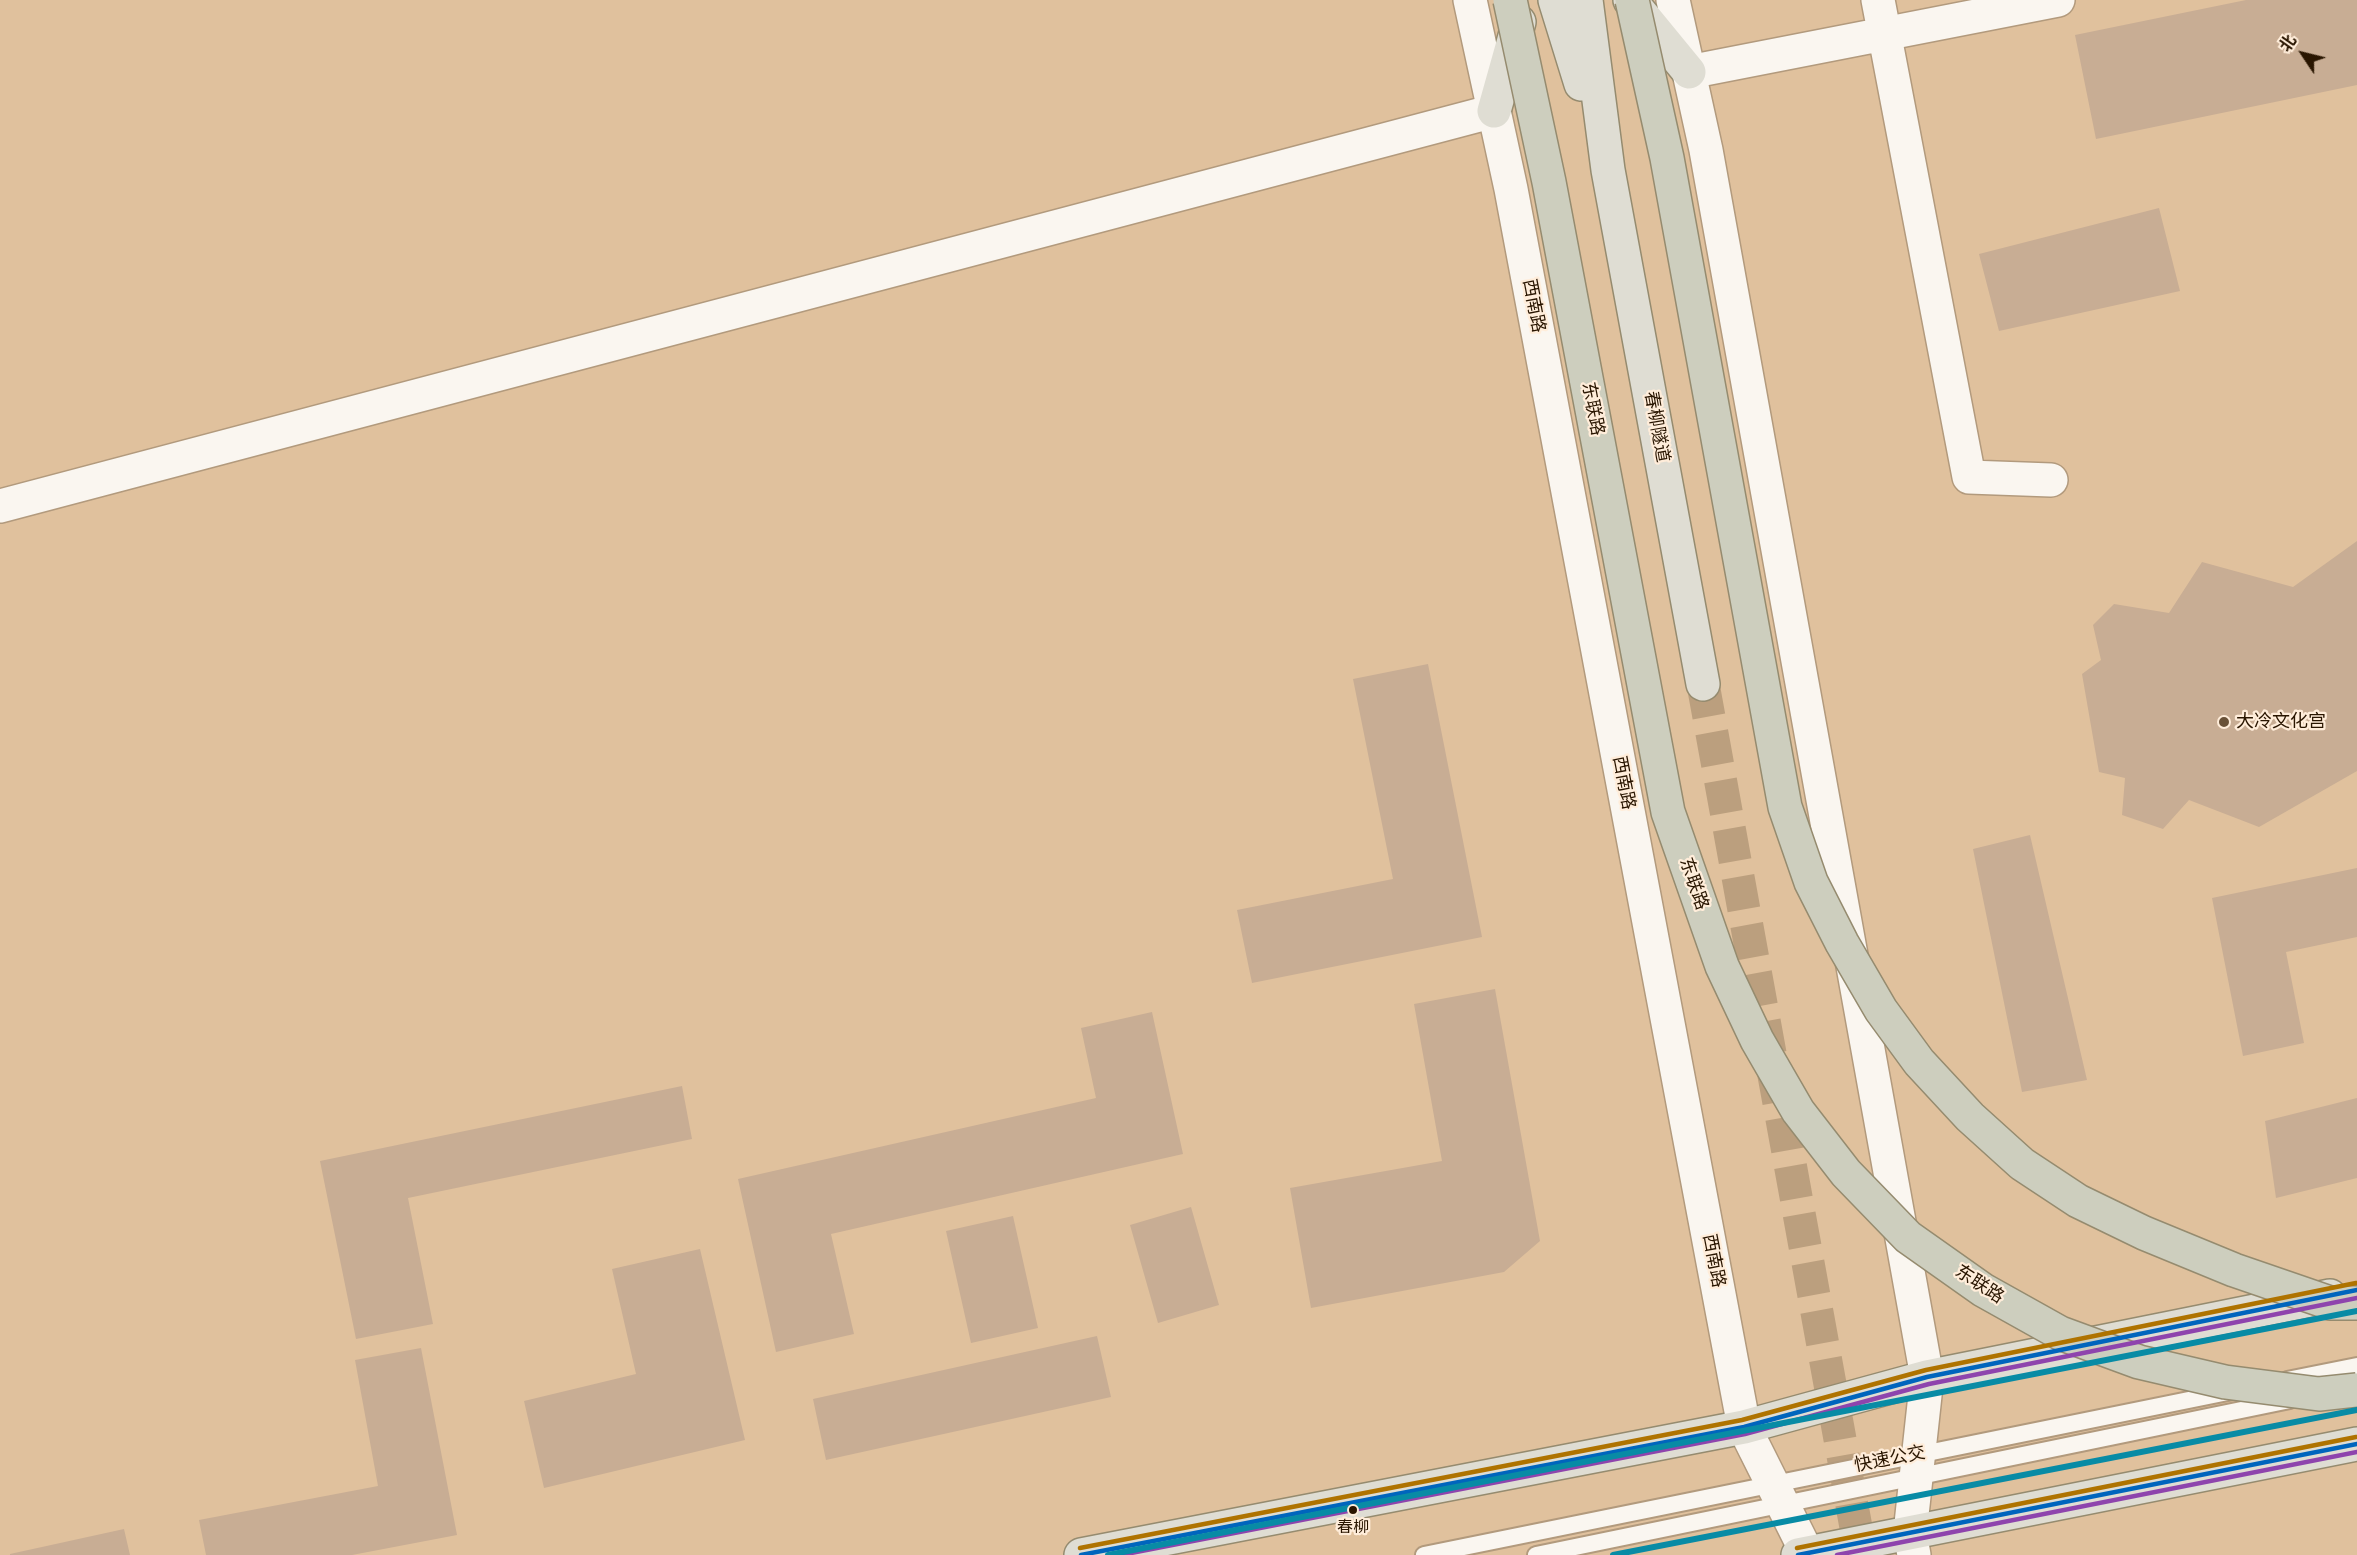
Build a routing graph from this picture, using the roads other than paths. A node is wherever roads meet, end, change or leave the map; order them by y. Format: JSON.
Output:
{"nodes":[{"id":1,"x":1470,"y":0,"type":"edge"},
{"id":2,"x":1510,"y":0,"type":"edge"},
{"id":3,"x":1525,"y":0,"type":"edge"},
{"id":4,"x":1555,"y":0,"type":"edge"},
{"id":5,"x":1586,"y":0,"type":"edge"},
{"id":6,"x":1631,"y":0,"type":"edge"},
{"id":7,"x":1673,"y":0,"type":"edge"},
{"id":8,"x":1878,"y":0,"type":"edge"},
{"id":9,"x":2058,"y":0,"type":"edge"},
{"id":10,"x":1884,"y":34,"type":"junction"},
{"id":11,"x":1689,"y":72,"type":"junction"},
{"id":12,"x":1494,"y":111,"type":"junction"},
{"id":13,"x":1608,"y":170,"type":"junction"},
{"id":14,"x":2051,"y":480,"type":"dead end"},
{"id":15,"x":0,"y":506,"type":"edge"},
{"id":16,"x":1703,"y":684,"type":"tunnel mouth"},
{"id":17,"x":2357,"y":1290,"type":"edge"},
{"id":18,"x":2357,"y":1303,"type":"edge"},
{"id":19,"x":2357,"y":1366,"type":"edge"},
{"id":20,"x":1927,"y":1377,"type":"junction"},
{"id":21,"x":2357,"y":1388,"type":"edge"},
{"id":22,"x":1744,"y":1427,"type":"junction"},
{"id":23,"x":2357,"y":1444,"type":"edge"},
{"id":24,"x":1917,"y":1466,"type":"junction"},
{"id":25,"x":1778,"y":1494,"type":"junction"},
{"id":26,"x":1912,"y":1544,"type":"edge"},
{"id":27,"x":1805,"y":1554,"type":"edge"},
{"id":28,"x":1081,"y":1555,"type":"edge"},
{"id":29,"x":1424,"y":1555,"type":"edge"},
{"id":30,"x":1536,"y":1555,"type":"edge"}],
"edges":[{"from":1,"to":12,"type":"main road","name":"西南路"},
{"from":2,"to":21,"type":"highway","name":"东联路","bridge":true},
{"from":3,"to":12,"type":"main road"},
{"from":4,"to":13,"type":"main road"},
{"from":5,"to":13,"type":"main road"},
{"from":6,"to":11,"type":"main road"},
{"from":6,"to":18,"type":"highway","bridge":true},
{"from":7,"to":11,"type":"main road"},
{"from":8,"to":10,"type":"main road"},
{"from":9,"to":10,"type":"main road"},
{"from":10,"to":11,"type":"main road"},
{"from":10,"to":14,"type":"main road"},
{"from":11,"to":20,"type":"main road"},
{"from":12,"to":15,"type":"main road"},
{"from":12,"to":22,"type":"main road","name":"西南路"},
{"from":13,"to":16,"type":"main road","name":"春柳隧道"},
{"from":17,"to":20,"type":"main road"},
{"from":19,"to":24,"type":"lane","name":"快速公交"},
{"from":20,"to":22,"type":"main road"},
{"from":20,"to":24,"type":"main road"},
{"from":21,"to":24,"type":"lane","name":"快速公交"},
{"from":22,"to":25,"type":"main road","name":"西南路"},
{"from":22,"to":28,"type":"main road"},
{"from":23,"to":26,"type":"main road"},
{"from":24,"to":25,"type":"lane","name":"快速公交"},
{"from":24,"to":26,"type":"main road"},
{"from":25,"to":27,"type":"main road","name":"西南路"},
{"from":25,"to":29,"type":"lane","name":"快速公交"},
{"from":25,"to":30,"type":"lane","name":"快速公交"},
{"from":26,"to":27,"type":"main road"}]}
